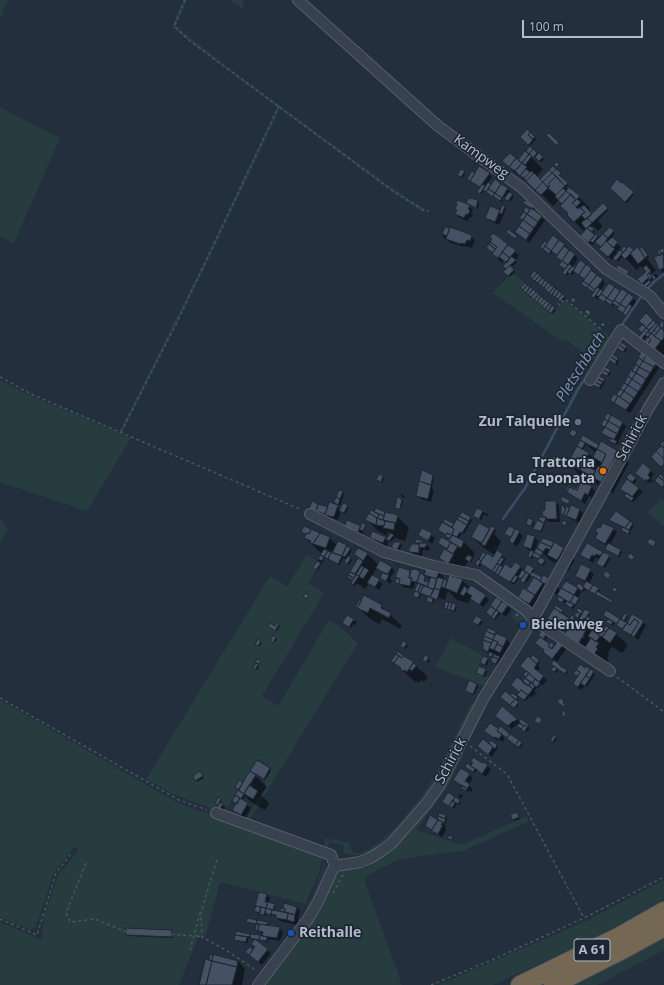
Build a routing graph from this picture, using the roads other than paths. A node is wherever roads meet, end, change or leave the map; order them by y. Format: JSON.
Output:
{"nodes":[{"id":1,"x":298,"y":0,"type":"edge"},
{"id":2,"x":664,"y":312,"type":"edge"},
{"id":3,"x":664,"y":363,"type":"edge"},
{"id":4,"x":590,"y":380,"type":"dead end"},
{"id":5,"x":664,"y":383,"type":"edge"},
{"id":6,"x":310,"y":514,"type":"road end"},
{"id":7,"x":533,"y":619,"type":"junction"},
{"id":8,"x":610,"y":672,"type":"road end"},
{"id":9,"x":216,"y":813,"type":"road end"},
{"id":10,"x":335,"y":866,"type":"junction"},
{"id":11,"x":664,"y":911,"type":"edge"},
{"id":12,"x":664,"y":927,"type":"edge"},
{"id":13,"x":258,"y":985,"type":"edge"},
{"id":14,"x":520,"y":985,"type":"edge"},
{"id":15,"x":553,"y":985,"type":"edge"}],
"edges":[{"from":1,"to":2,"type":"street","name":"Kampweg"},
{"from":3,"to":4,"type":"street"},
{"from":5,"to":7,"type":"street","name":"Schirick"},
{"from":6,"to":7,"type":"street"},
{"from":7,"to":8,"type":"street"},
{"from":7,"to":10,"type":"street","name":"Schirick"},
{"from":9,"to":10,"type":"street"},
{"from":10,"to":13,"type":"street"},
{"from":11,"to":14,"type":"highway","number":"A 61"},
{"from":12,"to":15,"type":"highway","number":"A 61"}]}
